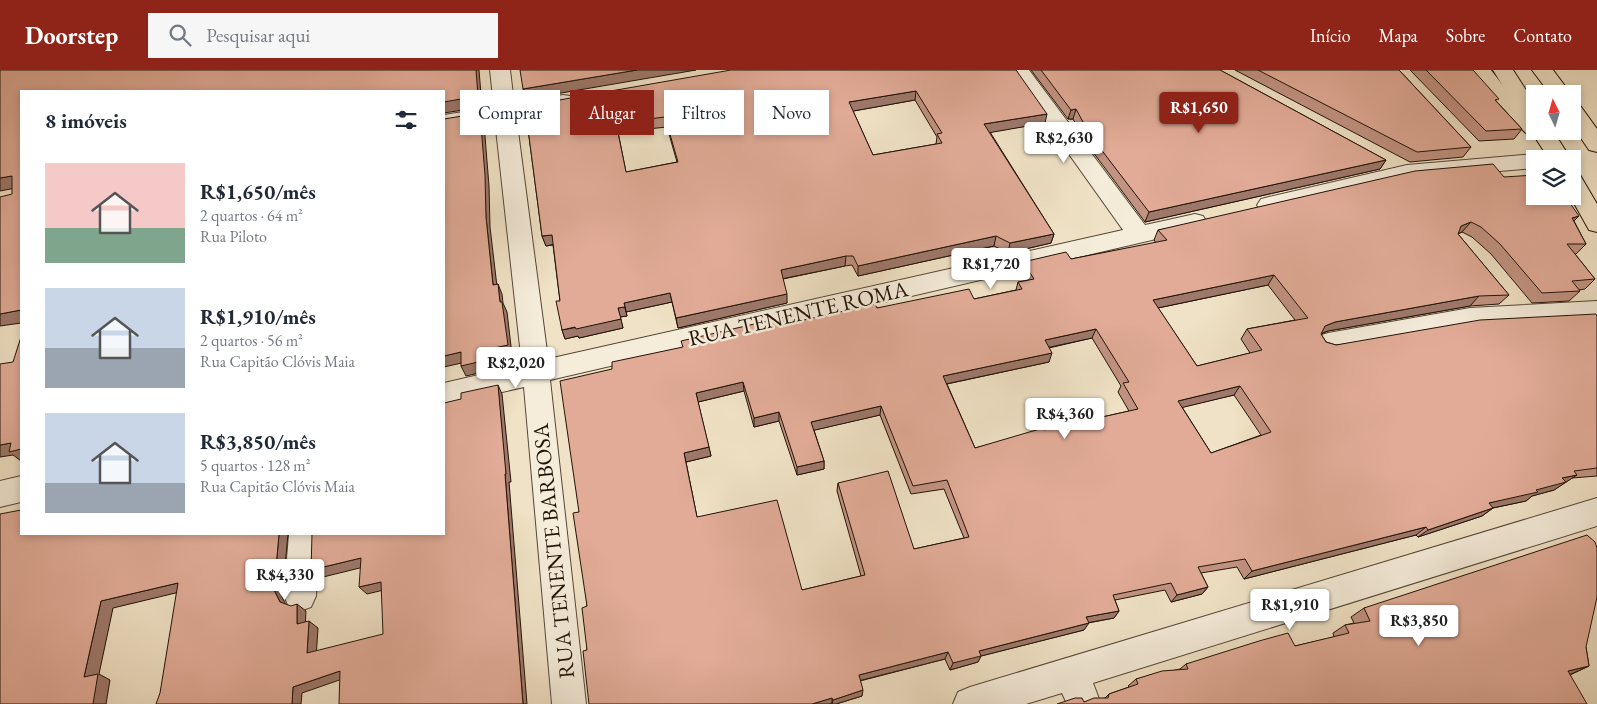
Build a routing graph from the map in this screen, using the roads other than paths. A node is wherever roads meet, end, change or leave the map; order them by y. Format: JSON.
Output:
{"nodes":[{"id":1,"x":500,"y":70,"type":"edge"},
{"id":2,"x":1019,"y":70,"type":"edge"},
{"id":3,"x":1480,"y":70,"type":"edge"},
{"id":4,"x":1503,"y":70,"type":"edge"},
{"id":5,"x":1542,"y":70,"type":"edge"},
{"id":6,"x":1552,"y":70,"type":"edge"},
{"id":7,"x":1554,"y":85,"type":"edge"},
{"id":8,"x":1558,"y":85,"type":"edge"},
{"id":9,"x":502,"y":90,"type":"edge"},
{"id":10,"x":1526,"y":106,"type":"edge"},
{"id":11,"x":460,"y":119,"type":"edge"},
{"id":12,"x":445,"y":122,"type":"edge"},
{"id":13,"x":1581,"y":122,"type":"edge"},
{"id":14,"x":507,"y":135,"type":"edge"},
{"id":15,"x":1543,"y":142,"type":"edge"},
{"id":16,"x":1466,"y":144,"type":"edge"},
{"id":17,"x":1597,"y":146,"type":"edge"},
{"id":18,"x":1381,"y":158,"type":"edge"},
{"id":19,"x":1485,"y":164,"type":"junction"},
{"id":20,"x":1407,"y":172,"type":"junction"},
{"id":21,"x":1581,"y":196,"type":"edge"},
{"id":22,"x":1244,"y":210,"type":"edge"},
{"id":23,"x":1216,"y":217,"type":"edge"},
{"id":24,"x":1597,"y":224,"type":"edge"},
{"id":25,"x":1139,"y":235,"type":"junction"},
{"id":26,"x":1507,"y":294,"type":"edge"},
{"id":27,"x":1597,"y":311,"type":"edge"},
{"id":28,"x":1524,"y":316,"type":"junction"},
{"id":29,"x":1328,"y":343,"type":"edge"},
{"id":30,"x":536,"y":373,"type":"junction"},
{"id":31,"x":445,"y":394,"type":"edge"},
{"id":32,"x":20,"y":489,"type":"edge"},
{"id":33,"x":0,"y":494,"type":"edge"},
{"id":34,"x":1597,"y":512,"type":"edge"},
{"id":35,"x":304,"y":535,"type":"edge"},
{"id":36,"x":300,"y":596,"type":"dead end"},
{"id":37,"x":1071,"y":672,"type":"junction"},
{"id":38,"x":569,"y":704,"type":"edge"},
{"id":39,"x":970,"y":704,"type":"edge"},
{"id":40,"x":1084,"y":704,"type":"edge"}],
"edges":[{"from":1,"to":9,"type":"street","name":"RUA TENENTE BARBOSA"},
{"from":2,"to":25,"type":"street"},
{"from":3,"to":15,"type":"main road"},
{"from":4,"to":10,"type":"main road"},
{"from":5,"to":7,"type":"main road"},
{"from":6,"to":8,"type":"main road"},
{"from":11,"to":12,"type":"street"},
{"from":13,"to":17,"type":"main road"},
{"from":14,"to":30,"type":"street","name":"RUA TENENTE BARBOSA"},
{"from":15,"to":19,"type":"street"},
{"from":16,"to":19,"type":"street"},
{"from":18,"to":20,"type":"street"},
{"from":19,"to":20,"type":"street"},
{"from":20,"to":22,"type":"street"},
{"from":21,"to":24,"type":"main road"},
{"from":23,"to":25,"type":"street","name":"RUA TENENTE ROMA"},
{"from":25,"to":30,"type":"street","name":"RUA TENENTE ROMA"},
{"from":26,"to":28,"type":"street"},
{"from":27,"to":28,"type":"street"},
{"from":28,"to":29,"type":"street"},
{"from":30,"to":31,"type":"street","name":"RUA TENENTE ROMA"},
{"from":30,"to":38,"type":"street","name":"RUA TENENTE BARBOSA"},
{"from":32,"to":33,"type":"street"},
{"from":34,"to":37,"type":"street"},
{"from":35,"to":36,"type":"street"},
{"from":37,"to":39,"type":"street"},
{"from":37,"to":40,"type":"street"}]}
